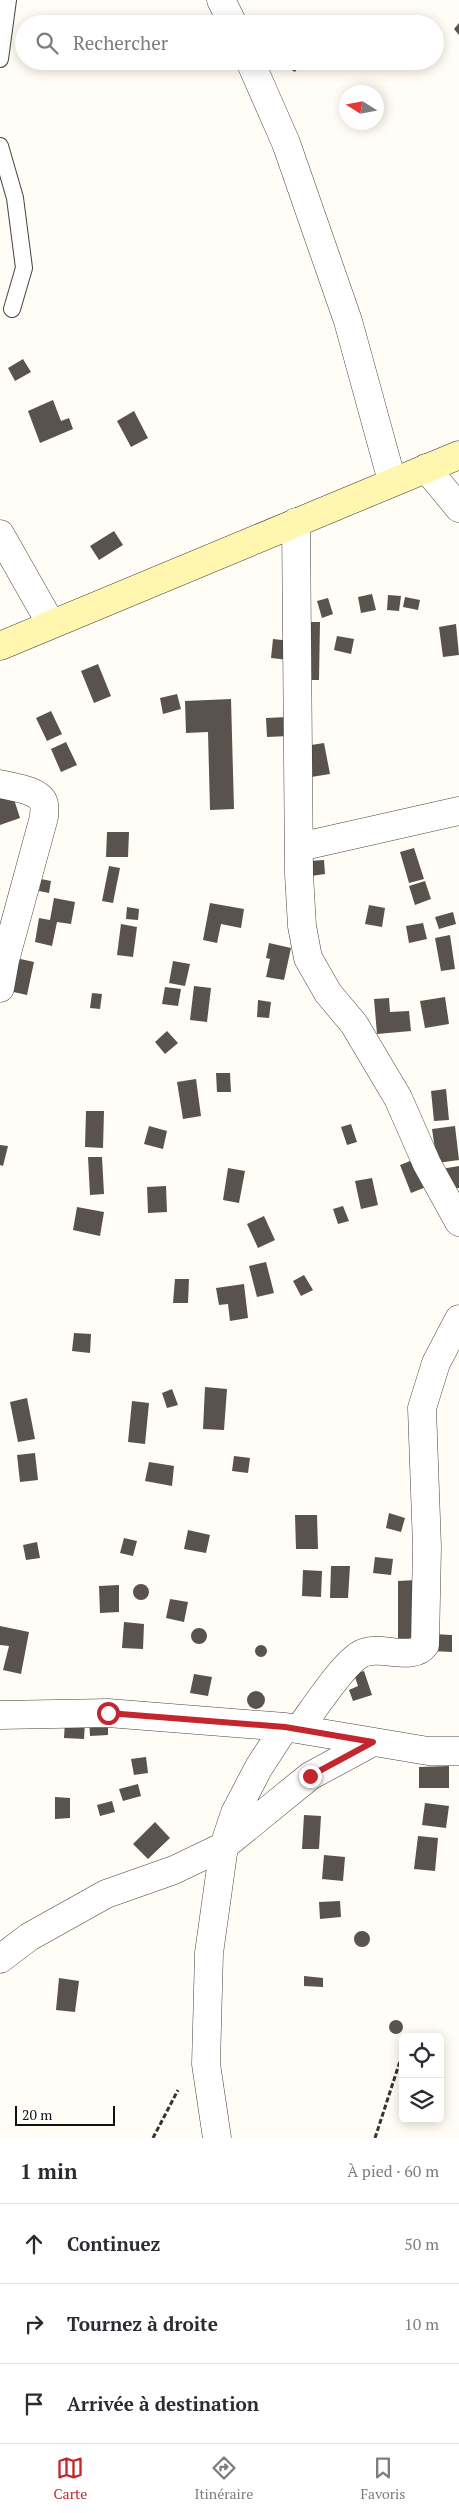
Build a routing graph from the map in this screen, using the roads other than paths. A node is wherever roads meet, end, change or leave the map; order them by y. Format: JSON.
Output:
{"nodes":[{"id":1,"x":8,"y":0,"type":"edge"},
{"id":2,"x":221,"y":0,"type":"edge"},
{"id":3,"x":228,"y":15,"type":"edge"},
{"id":4,"x":0,"y":60,"type":"edge"},
{"id":5,"x":254,"y":70,"type":"edge"},
{"id":6,"x":0,"y":146,"type":"edge"},
{"id":7,"x":12,"y":309,"type":"dead end"},
{"id":8,"x":459,"y":455,"type":"edge"},
{"id":9,"x":426,"y":468,"type":"junction"},
{"id":10,"x":392,"y":481,"type":"junction"},
{"id":11,"x":459,"y":508,"type":"edge"},
{"id":12,"x":296,"y":522,"type":"junction"},
{"id":13,"x":0,"y":534,"type":"edge"},
{"id":14,"x":51,"y":624,"type":"junction"},
{"id":15,"x":0,"y":646,"type":"edge"},
{"id":16,"x":0,"y":784,"type":"edge"},
{"id":17,"x":459,"y":812,"type":"edge"},
{"id":18,"x":299,"y":846,"type":"junction"},
{"id":19,"x":0,"y":988,"type":"edge"},
{"id":20,"x":459,"y":1222,"type":"edge"},
{"id":21,"x":459,"y":1320,"type":"edge"},
{"id":22,"x":0,"y":1715,"type":"edge"},
{"id":23,"x":292,"y":1728,"type":"junction"},
{"id":24,"x":373,"y":1742,"type":"junction"},
{"id":25,"x":459,"y":1751,"type":"edge"},
{"id":26,"x":224,"y":1846,"type":"junction"},
{"id":27,"x":0,"y":1959,"type":"edge"},
{"id":28,"x":217,"y":2138,"type":"edge"}],
"edges":[{"from":1,"to":4,"type":"lane"},
{"from":2,"to":3,"type":"street"},
{"from":5,"to":10,"type":"street"},
{"from":6,"to":7,"type":"lane"},
{"from":8,"to":9,"type":"main road"},
{"from":9,"to":10,"type":"main road"},
{"from":9,"to":11,"type":"street"},
{"from":10,"to":12,"type":"main road"},
{"from":12,"to":14,"type":"main road"},
{"from":12,"to":18,"type":"street"},
{"from":13,"to":14,"type":"street"},
{"from":14,"to":15,"type":"main road"},
{"from":16,"to":19,"type":"street"},
{"from":17,"to":18,"type":"street"},
{"from":18,"to":20,"type":"street"},
{"from":21,"to":23,"type":"street"},
{"from":22,"to":23,"type":"street"},
{"from":23,"to":24,"type":"street"},
{"from":23,"to":26,"type":"street"},
{"from":24,"to":25,"type":"street"},
{"from":24,"to":26,"type":"street"},
{"from":26,"to":27,"type":"street"},
{"from":26,"to":28,"type":"street"}]}
